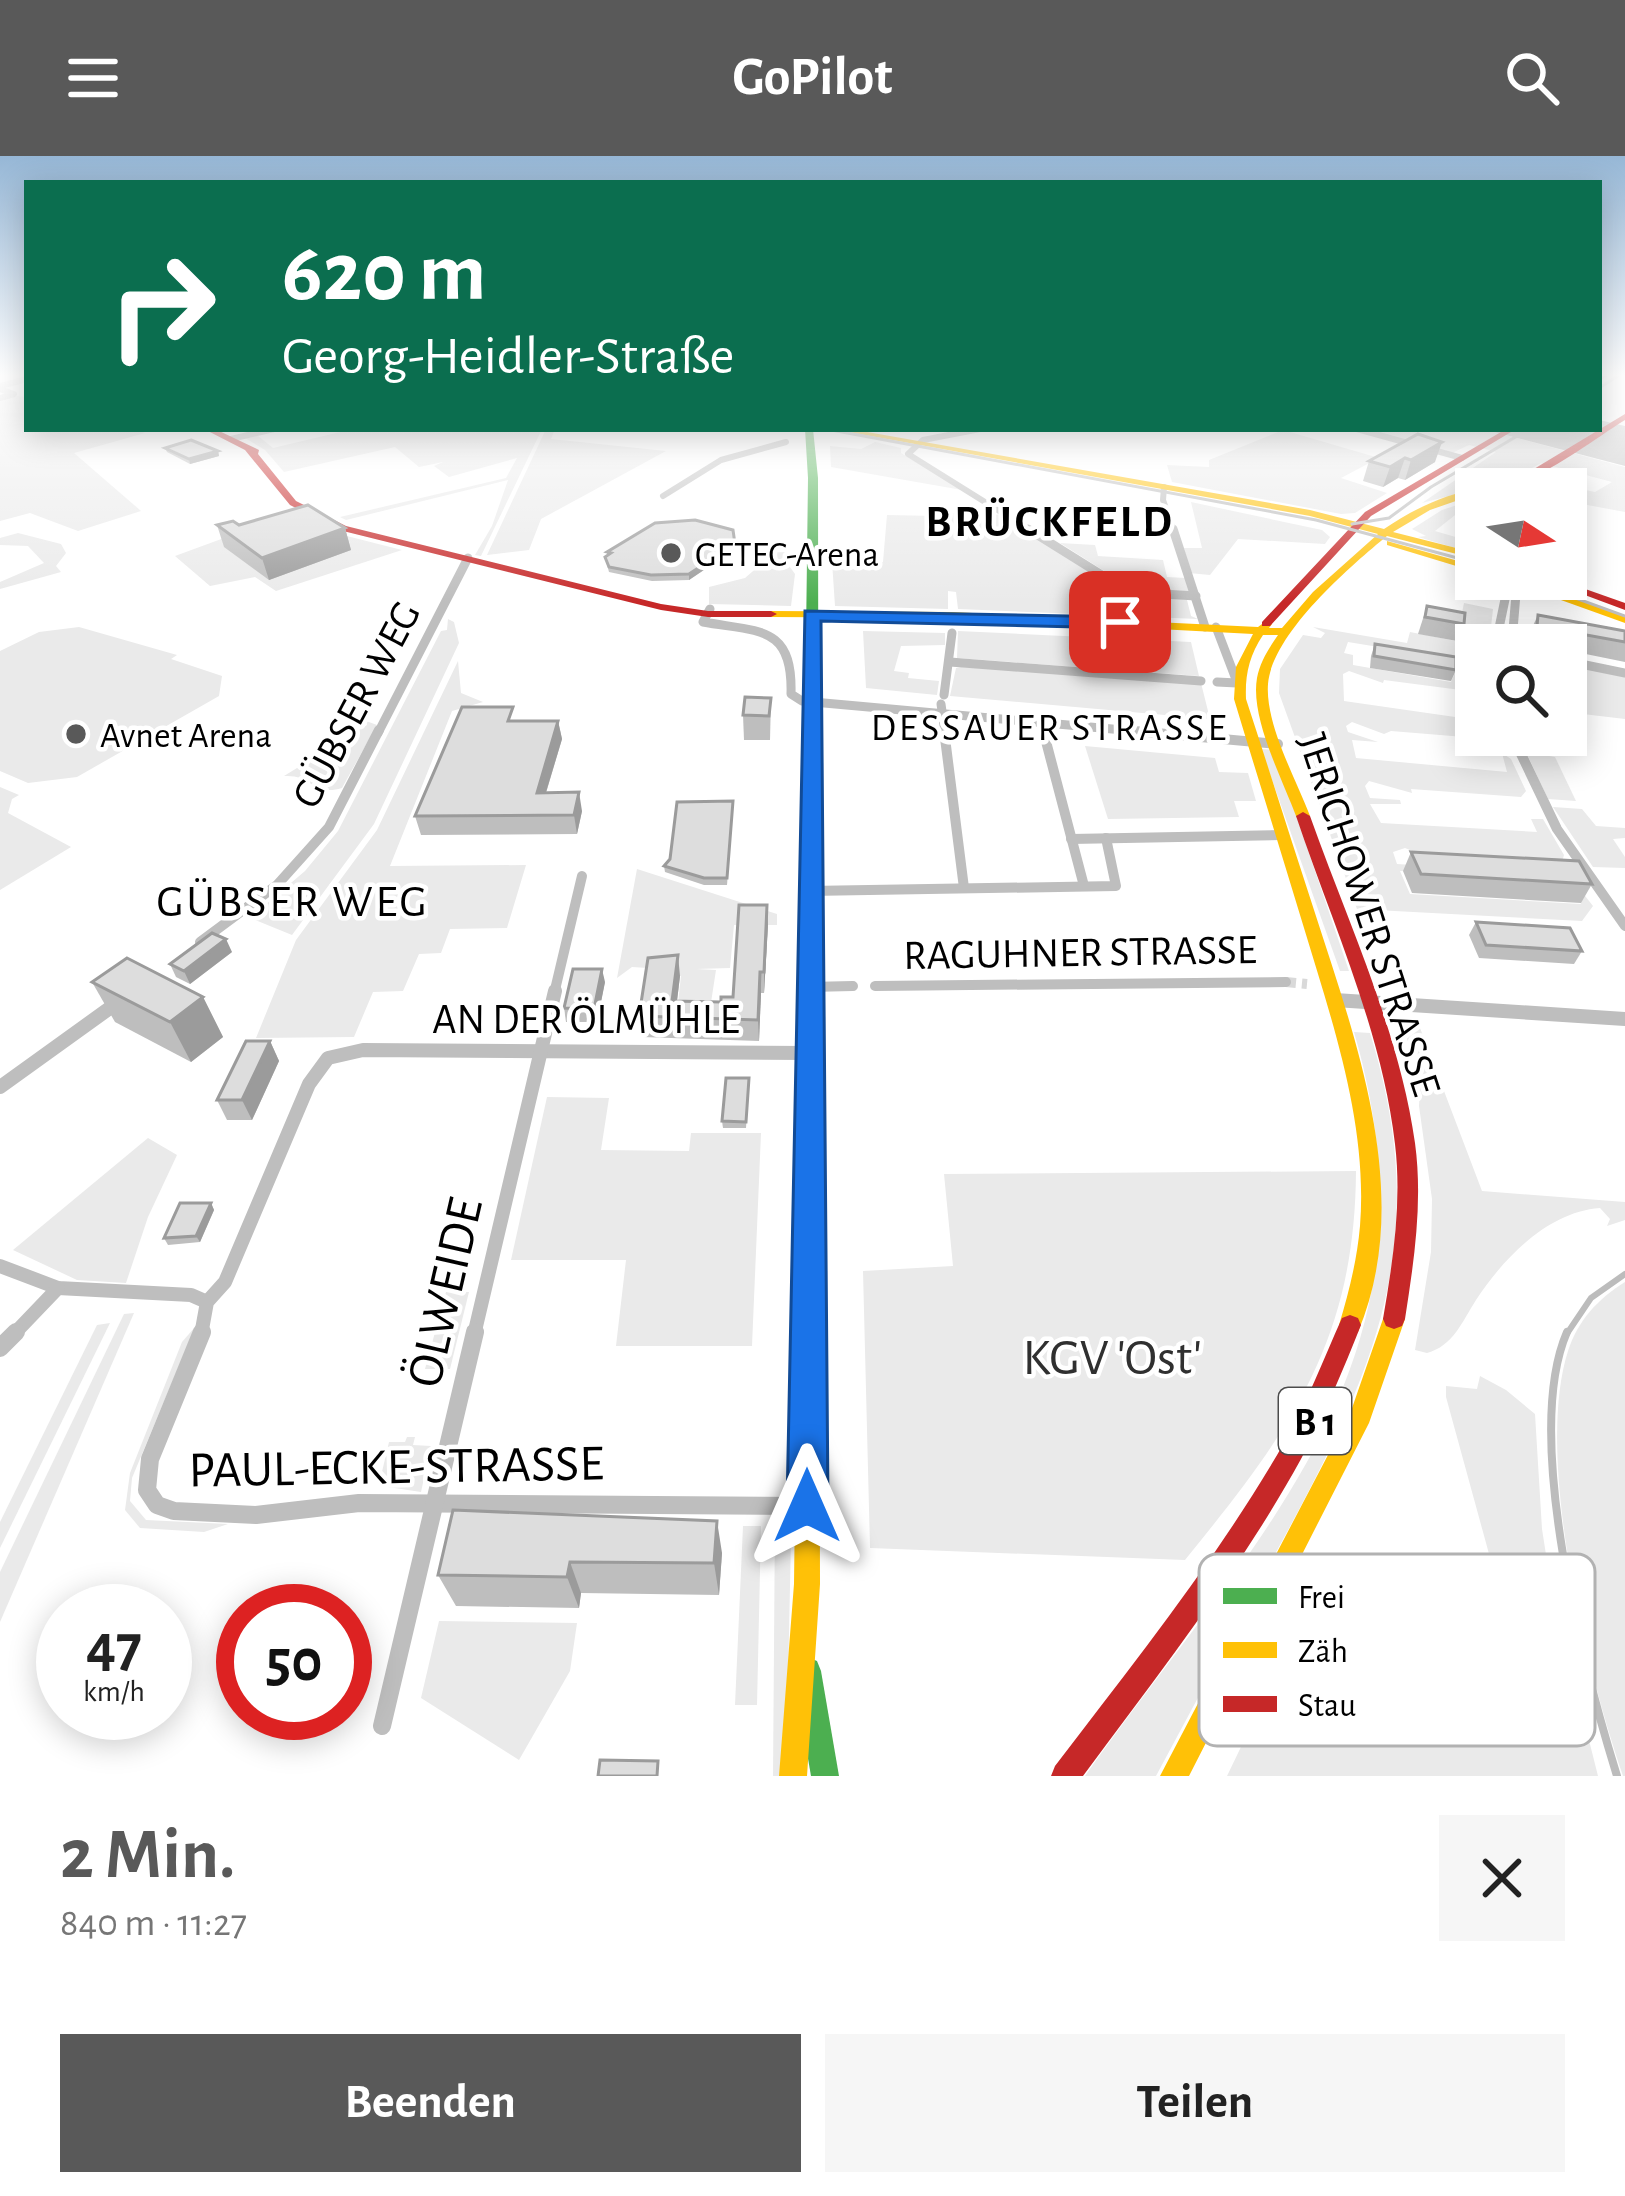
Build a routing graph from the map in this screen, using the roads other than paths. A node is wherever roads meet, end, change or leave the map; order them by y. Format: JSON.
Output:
{"nodes":[{"id":1,"x":246,"y":452,"type":"edge"},
{"id":2,"x":751,"y":452,"type":"edge"},
{"id":3,"x":813,"y":452,"type":"edge"},
{"id":4,"x":911,"y":452,"type":"edge"},
{"id":5,"x":942,"y":452,"type":"edge"},
{"id":6,"x":1457,"y":452,"type":"edge"},
{"id":7,"x":1472,"y":452,"type":"edge"},
{"id":8,"x":1570,"y":452,"type":"edge"},
{"id":9,"x":1468,"y":454,"type":"junction"},
{"id":10,"x":1545,"y":468,"type":"edge"},
{"id":11,"x":1164,"y":487,"type":"junction"},
{"id":12,"x":663,"y":496,"type":"dead end"},
{"id":13,"x":1455,"y":497,"type":"edge"},
{"id":14,"x":1353,"y":528,"type":"junction"},
{"id":15,"x":1380,"y":534,"type":"junction"},
{"id":16,"x":1455,"y":551,"type":"edge"},
{"id":17,"x":469,"y":558,"type":"junction"},
{"id":18,"x":1455,"y":561,"type":"edge"},
{"id":19,"x":1587,"y":594,"type":"edge"},
{"id":20,"x":1196,"y":596,"type":"junction"},
{"id":21,"x":1570,"y":600,"type":"edge"},
{"id":22,"x":1625,"y":607,"type":"edge"},
{"id":23,"x":709,"y":611,"type":"junction"},
{"id":24,"x":812,"y":615,"type":"junction"},
{"id":25,"x":1625,"y":620,"type":"edge"},
{"id":26,"x":952,"y":624,"type":"junction"},
{"id":27,"x":1210,"y":627,"type":"junction"},
{"id":28,"x":1261,"y":630,"type":"junction"},
{"id":29,"x":1287,"y":632,"type":"junction"},
{"id":30,"x":950,"y":662,"type":"junction"},
{"id":31,"x":1587,"y":666,"type":"edge"},
{"id":32,"x":1625,"y":673,"type":"edge"},
{"id":33,"x":1201,"y":681,"type":"dead end"},
{"id":34,"x":1217,"y":682,"type":"dead end"},
{"id":35,"x":1237,"y":683,"type":"junction"},
{"id":36,"x":811,"y":701,"type":"junction"},
{"id":37,"x":941,"y":704,"type":"junction"},
{"id":38,"x":1041,"y":722,"type":"junction"},
{"id":39,"x":1253,"y":742,"type":"junction"},
{"id":40,"x":1278,"y":744,"type":"junction"},
{"id":41,"x":1522,"y":756,"type":"edge"},
{"id":42,"x":1282,"y":835,"type":"junction"},
{"id":43,"x":1106,"y":838,"type":"junction"},
{"id":44,"x":1071,"y":839,"type":"junction"},
{"id":45,"x":582,"y":876,"type":"dead end"},
{"id":46,"x":1084,"y":886,"type":"junction"},
{"id":47,"x":964,"y":888,"type":"junction"},
{"id":48,"x":809,"y":891,"type":"junction"},
{"id":49,"x":1625,"y":926,"type":"edge"},
{"id":50,"x":190,"y":950,"type":"edge"},
{"id":51,"x":1286,"y":982,"type":"tunnel mouth"},
{"id":52,"x":809,"y":986,"type":"junction"},
{"id":53,"x":853,"y":986,"type":"dead end"},
{"id":54,"x":875,"y":986,"type":"dead end"},
{"id":55,"x":1326,"y":990,"type":"junction"},
{"id":56,"x":126,"y":997,"type":"edge"},
{"id":57,"x":1367,"y":1002,"type":"junction"},
{"id":58,"x":1625,"y":1019,"type":"edge"},
{"id":59,"x":363,"y":1050,"type":"joint"},
{"id":60,"x":542,"y":1051,"type":"junction"},
{"id":61,"x":808,"y":1053,"type":"junction"},
{"id":62,"x":0,"y":1087,"type":"edge"},
{"id":63,"x":0,"y":1266,"type":"edge"},
{"id":64,"x":58,"y":1288,"type":"junction"},
{"id":65,"x":207,"y":1302,"type":"junction"},
{"id":66,"x":0,"y":1348,"type":"edge"},
{"id":67,"x":435,"y":1503,"type":"junction"},
{"id":68,"x":807,"y":1506,"type":"junction"},
{"id":69,"x":1226,"y":1554,"type":"edge"},
{"id":70,"x":1290,"y":1554,"type":"edge"},
{"id":71,"x":1199,"y":1592,"type":"edge"},
{"id":72,"x":803,"y":1657,"type":"junction"},
{"id":73,"x":382,"y":1726,"type":"dead end"},
{"id":74,"x":1199,"y":1728,"type":"edge"},
{"id":75,"x":793,"y":1776,"type":"edge"},
{"id":76,"x":825,"y":1776,"type":"edge"},
{"id":77,"x":1065,"y":1776,"type":"edge"},
{"id":78,"x":1174,"y":1776,"type":"edge"}],
"edges":[{"from":1,"to":17,"type":"main road"},
{"from":2,"to":12,"type":"street"},
{"from":3,"to":24,"type":"main road"},
{"from":4,"to":20,"type":"street"},
{"from":5,"to":11,"type":"main road"},
{"from":6,"to":9,"type":"street"},
{"from":7,"to":9,"type":"main road"},
{"from":8,"to":10,"type":"main road"},
{"from":9,"to":14,"type":"main road"},
{"from":11,"to":14,"type":"main road"},
{"from":11,"to":20,"type":"street","name":"JERICHOWER STRASSE"},
{"from":13,"to":15,"type":"main road","name":"JERICHOWER STRASSE","number":"B 1"},
{"from":14,"to":15,"type":"main road"},
{"from":14,"to":28,"type":"main road"},
{"from":15,"to":16,"type":"main road"},
{"from":15,"to":18,"type":"main road"},
{"from":15,"to":29,"type":"main road","name":"JERICHOWER STRASSE","number":"B 1"},
{"from":17,"to":23,"type":"main road"},
{"from":17,"to":50,"type":"street","name":"GÜBSER WEG"},
{"from":19,"to":22,"type":"main road"},
{"from":20,"to":27,"type":"street","name":"JERICHOWER STRASSE"},
{"from":21,"to":25,"type":"main road"},
{"from":23,"to":24,"type":"main road"},
{"from":23,"to":36,"type":"street"},
{"from":24,"to":26,"type":"main road"},
{"from":24,"to":36,"type":"main road"},
{"from":26,"to":27,"type":"main road"},
{"from":26,"to":30,"type":"street"},
{"from":27,"to":28,"type":"main road"},
{"from":27,"to":35,"type":"street","name":"JERICHOWER STRASSE"},
{"from":28,"to":29,"type":"main road"},
{"from":28,"to":35,"type":"main road"},
{"from":29,"to":40,"type":"main road","name":"JERICHOWER STRASSE","number":"B 1"},
{"from":30,"to":33,"type":"street"},
{"from":30,"to":37,"type":"street"},
{"from":31,"to":32,"type":"street"},
{"from":34,"to":35,"type":"street"},
{"from":35,"to":39,"type":"main road","name":"JERICHOWER STRASSE","number":"B 1"},
{"from":36,"to":37,"type":"street"},
{"from":36,"to":48,"type":"main road"},
{"from":37,"to":38,"type":"street"},
{"from":37,"to":47,"type":"street"},
{"from":38,"to":39,"type":"street"},
{"from":38,"to":44,"type":"street"},
{"from":39,"to":40,"type":"street"},
{"from":39,"to":42,"type":"main road","name":"JERICHOWER STRASSE","number":"B 1"},
{"from":40,"to":57,"type":"main road","name":"JERICHOWER STRASSE","number":"B 1"},
{"from":41,"to":49,"type":"street"},
{"from":42,"to":43,"type":"street"},
{"from":42,"to":55,"type":"main road","name":"JERICHOWER STRASSE","number":"B 1"},
{"from":43,"to":44,"type":"street"},
{"from":43,"to":46,"type":"street"},
{"from":44,"to":46,"type":"street"},
{"from":45,"to":60,"type":"street","name":"ÖLWEIDE"},
{"from":46,"to":47,"type":"street"},
{"from":47,"to":48,"type":"street"},
{"from":48,"to":52,"type":"main road"},
{"from":51,"to":54,"type":"street","name":"RAGUHNER STRASSE"},
{"from":52,"to":53,"type":"street","name":"RAGUHNER STRASSE"},
{"from":52,"to":61,"type":"main road"},
{"from":55,"to":57,"type":"street"},
{"from":55,"to":69,"type":"main road","name":"JERICHOWER STRASSE","number":"B 1"},
{"from":56,"to":62,"type":"street"},
{"from":57,"to":58,"type":"street"},
{"from":57,"to":70,"type":"main road","name":"JERICHOWER STRASSE","number":"B 1"},
{"from":59,"to":60,"type":"street","name":"AN DER ÖLMÜHLE"},
{"from":59,"to":65,"type":"street","name":"PAUL-ECKE-STRASSE"},
{"from":60,"to":61,"type":"street","name":"AN DER ÖLMÜHLE"},
{"from":60,"to":67,"type":"street","name":"ÖLWEIDE"},
{"from":61,"to":68,"type":"main road"},
{"from":63,"to":64,"type":"street"},
{"from":64,"to":65,"type":"street"},
{"from":64,"to":66,"type":"street"},
{"from":65,"to":67,"type":"street","name":"PAUL-ECKE-STRASSE"},
{"from":67,"to":68,"type":"street","name":"PAUL-ECKE-STRASSE"},
{"from":67,"to":73,"type":"street","name":"ÖLWEIDE"},
{"from":68,"to":72,"type":"main road"},
{"from":71,"to":77,"type":"main road","name":"JERICHOWER STRASSE","number":"B 1"},
{"from":72,"to":75,"type":"main road"},
{"from":72,"to":76,"type":"main road"},
{"from":74,"to":78,"type":"main road","name":"JERICHOWER STRASSE","number":"B 1"}]}
